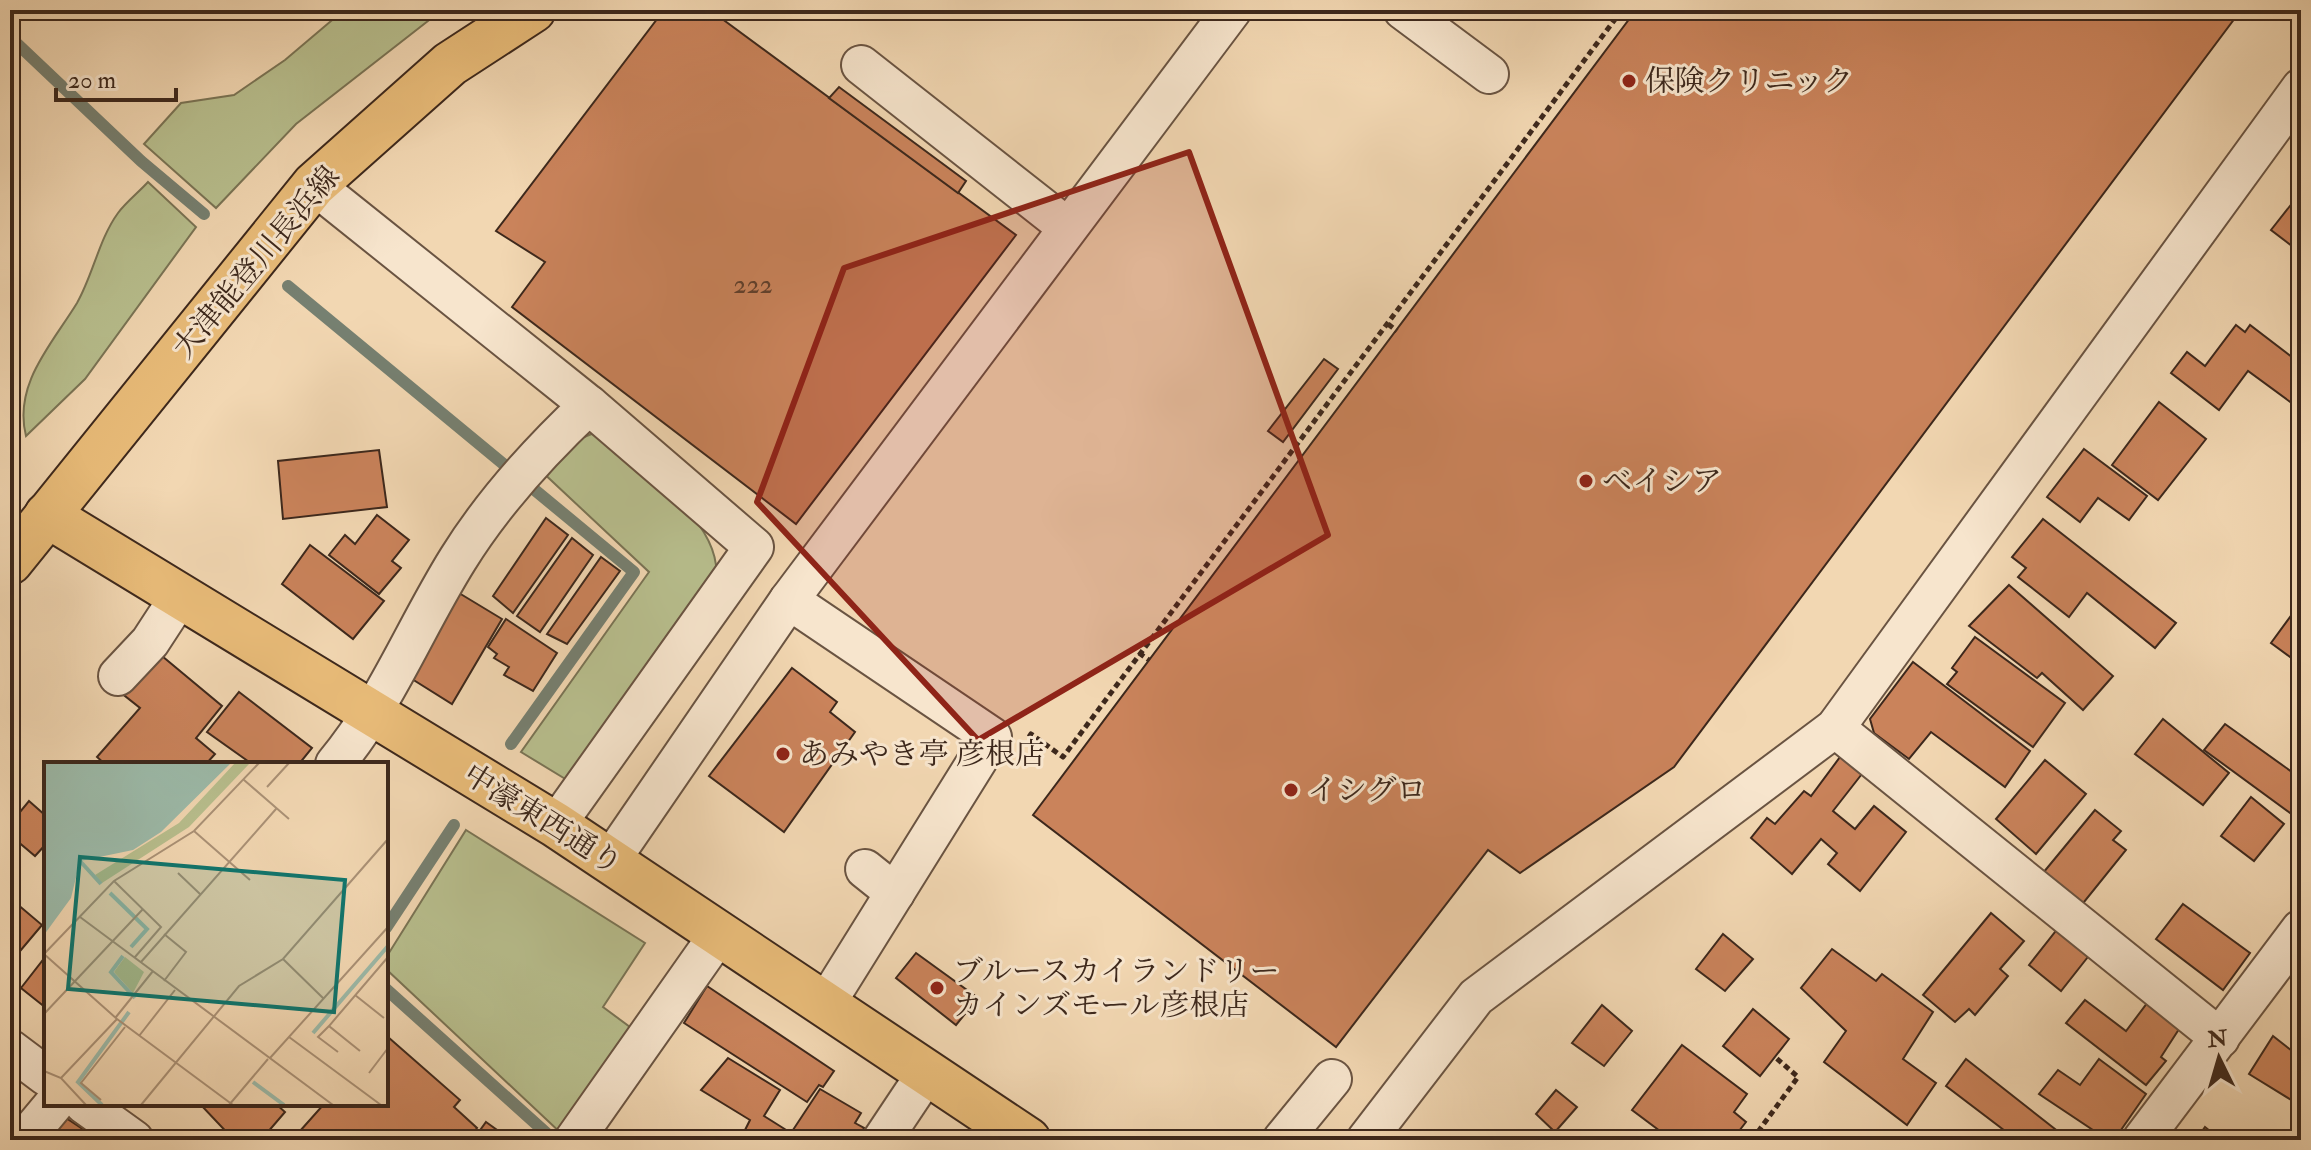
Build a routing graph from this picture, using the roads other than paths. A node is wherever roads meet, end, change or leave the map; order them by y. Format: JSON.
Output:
{"nodes":[{"id":1,"x":533,"y":10,"type":"edge"},
{"id":2,"x":1232,"y":10,"type":"edge"},
{"id":3,"x":1403,"y":10,"type":"edge"},
{"id":4,"x":861,"y":65,"type":"dead end"},
{"id":5,"x":1489,"y":74,"type":"dead end"},
{"id":6,"x":2301,"y":88,"type":"edge"},
{"id":7,"x":314,"y":185,"type":"junction"},
{"id":8,"x":1067,"y":227,"type":"junction"},
{"id":9,"x":589,"y":405,"type":"junction"},
{"id":10,"x":47,"y":515,"type":"junction"},
{"id":11,"x":10,"y":562,"type":"edge"},
{"id":12,"x":180,"y":596,"type":"junction"},
{"id":13,"x":789,"y":600,"type":"junction"},
{"id":14,"x":118,"y":676,"type":"dead end"},
{"id":15,"x":371,"y":711,"type":"junction"},
{"id":16,"x":1835,"y":728,"type":"junction"},
{"id":17,"x":336,"y":762,"type":"edge"},
{"id":18,"x":556,"y":825,"type":"junction"},
{"id":19,"x":610,"y":861,"type":"junction"},
{"id":20,"x":865,"y":869,"type":"dead end"},
{"id":21,"x":895,"y":893,"type":"junction"},
{"id":22,"x":2301,"y":929,"type":"edge"},
{"id":23,"x":719,"y":934,"type":"junction"},
{"id":24,"x":825,"y":1005,"type":"junction"},
{"id":25,"x":2220,"y":1038,"type":"junction"},
{"id":26,"x":10,"y":1049,"type":"edge"},
{"id":27,"x":44,"y":1074,"type":"edge"},
{"id":28,"x":926,"y":1074,"type":"junction"},
{"id":29,"x":1332,"y":1079,"type":"dead end"},
{"id":30,"x":52,"y":1106,"type":"edge"},
{"id":31,"x":87,"y":1106,"type":"edge"},
{"id":32,"x":24,"y":1140,"type":"edge"},
{"id":33,"x":134,"y":1140,"type":"edge"},
{"id":34,"x":574,"y":1140,"type":"edge"},
{"id":35,"x":882,"y":1140,"type":"edge"},
{"id":36,"x":1028,"y":1140,"type":"edge"},
{"id":37,"x":1282,"y":1140,"type":"edge"},
{"id":38,"x":1366,"y":1140,"type":"edge"},
{"id":39,"x":2142,"y":1140,"type":"edge"}],
"edges":[{"from":1,"to":7,"type":"main road","name":"大津能登川長浜線"},
{"from":2,"to":8,"type":"street"},
{"from":3,"to":5,"type":"street"},
{"from":4,"to":8,"type":"street"},
{"from":6,"to":16,"type":"street"},
{"from":7,"to":9,"type":"street"},
{"from":7,"to":10,"type":"main road","name":"大津能登川長浜線"},
{"from":8,"to":13,"type":"street"},
{"from":9,"to":15,"type":"street"},
{"from":9,"to":18,"type":"street"},
{"from":10,"to":11,"type":"main road","name":"大津能登川長浜線"},
{"from":10,"to":12,"type":"main road","name":"中濠東西通り"},
{"from":12,"to":14,"type":"street"},
{"from":12,"to":15,"type":"main road","name":"中濠東西通り"},
{"from":13,"to":19,"type":"street"},
{"from":13,"to":21,"type":"street"},
{"from":15,"to":17,"type":"street"},
{"from":15,"to":18,"type":"main road","name":"中濠東西通り"},
{"from":16,"to":25,"type":"street"},
{"from":16,"to":38,"type":"street"},
{"from":18,"to":19,"type":"main road","name":"中濠東西通り"},
{"from":19,"to":23,"type":"main road","name":"中濠東西通り"},
{"from":20,"to":21,"type":"street"},
{"from":21,"to":24,"type":"street"},
{"from":22,"to":25,"type":"street"},
{"from":23,"to":24,"type":"main road","name":"中濠東西通り"},
{"from":23,"to":34,"type":"street"},
{"from":24,"to":28,"type":"main road","name":"中濠東西通り"},
{"from":25,"to":39,"type":"street"},
{"from":26,"to":27,"type":"street"},
{"from":28,"to":35,"type":"street"},
{"from":28,"to":36,"type":"main road","name":"中濠東西通り"},
{"from":29,"to":37,"type":"street"},
{"from":30,"to":32,"type":"street"},
{"from":31,"to":33,"type":"street"}]}
